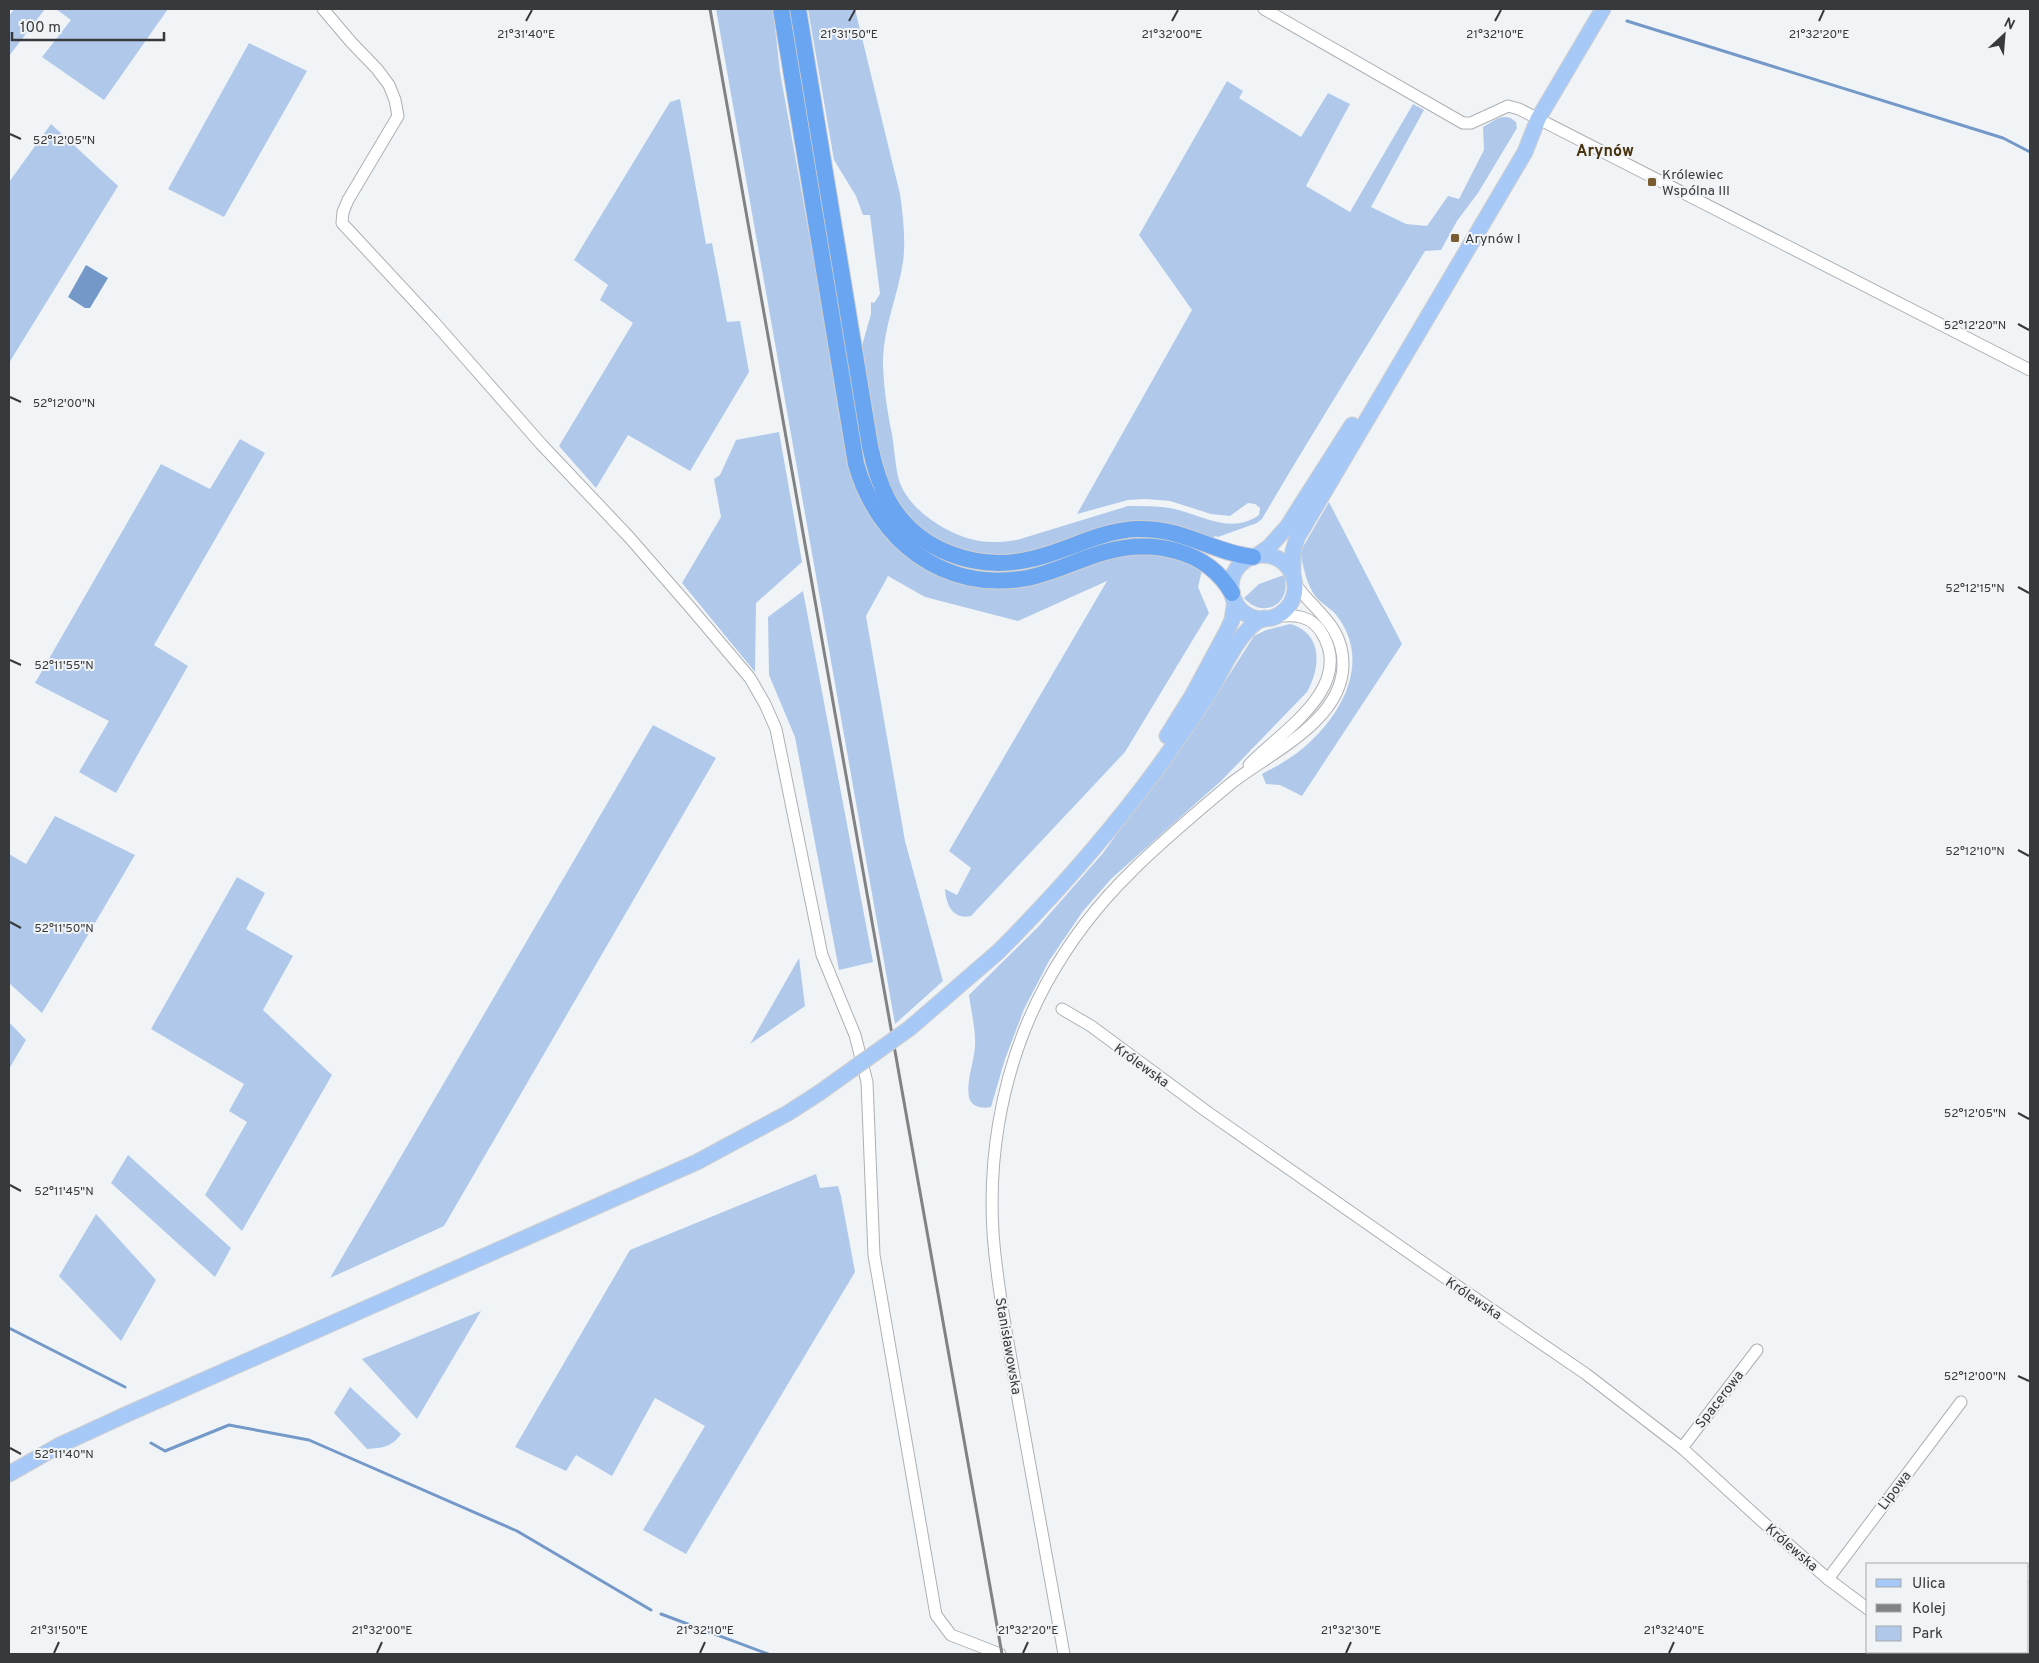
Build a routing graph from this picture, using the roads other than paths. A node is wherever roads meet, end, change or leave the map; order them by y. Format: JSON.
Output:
{"nodes":[{"id":1,"x":324,"y":9,"type":"edge"},
{"id":2,"x":781,"y":9,"type":"edge"},
{"id":3,"x":798,"y":9,"type":"edge"},
{"id":4,"x":1264,"y":9,"type":"edge"},
{"id":5,"x":1604,"y":9,"type":"edge"},
{"id":6,"x":1538,"y":119,"type":"junction"},
{"id":7,"x":2030,"y":370,"type":"edge"},
{"id":8,"x":1254,"y":556,"type":"junction"},
{"id":9,"x":1294,"y":579,"type":"junction"},
{"id":10,"x":1233,"y":597,"type":"junction"},
{"id":11,"x":1269,"y":618,"type":"junction"},
{"id":12,"x":1232,"y":782,"type":"junction"},
{"id":13,"x":1083,"y":859,"type":"junction"},
{"id":14,"x":1062,"y":1009,"type":"dead end"},
{"id":15,"x":1757,"y":1350,"type":"dead end"},
{"id":16,"x":1961,"y":1402,"type":"dead end"},
{"id":17,"x":1682,"y":1448,"type":"junction"},
{"id":18,"x":9,"y":1474,"type":"edge"},
{"id":19,"x":1828,"y":1579,"type":"junction"},
{"id":20,"x":1866,"y":1608,"type":"edge"},
{"id":21,"x":1000,"y":1654,"type":"edge"},
{"id":22,"x":1064,"y":1654,"type":"edge"}],
"edges":[{"from":1,"to":21,"type":"street"},
{"from":2,"to":10,"type":"highway"},
{"from":3,"to":8,"type":"highway"},
{"from":4,"to":6,"type":"street"},
{"from":5,"to":6,"type":"main road"},
{"from":6,"to":7,"type":"street"},
{"from":6,"to":8,"type":"main road"},
{"from":6,"to":9,"type":"main road"},
{"from":8,"to":9,"type":"main road"},
{"from":8,"to":10,"type":"main road"},
{"from":9,"to":11,"type":"main road"},
{"from":9,"to":12,"type":"street"},
{"from":10,"to":11,"type":"main road"},
{"from":10,"to":13,"type":"main road"},
{"from":11,"to":12,"type":"street"},
{"from":11,"to":13,"type":"main road"},
{"from":12,"to":22,"type":"street","name":"Stanisławowska"},
{"from":13,"to":18,"type":"main road","bridge":true},
{"from":14,"to":17,"type":"street","name":"Królewska"},
{"from":15,"to":17,"type":"street","name":"Spacerowa"},
{"from":16,"to":19,"type":"street","name":"Lipowa"},
{"from":17,"to":19,"type":"street","name":"Królewska"},
{"from":19,"to":20,"type":"street","name":"Królewska"}]}
